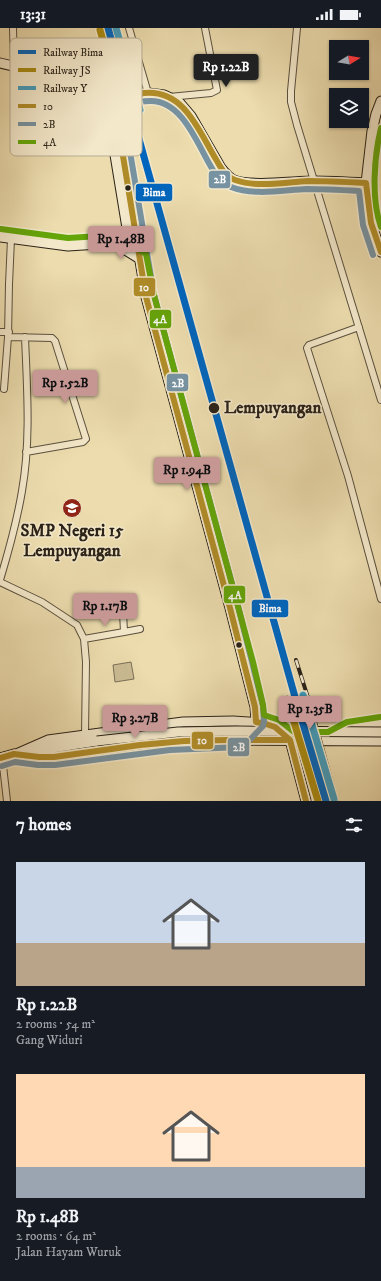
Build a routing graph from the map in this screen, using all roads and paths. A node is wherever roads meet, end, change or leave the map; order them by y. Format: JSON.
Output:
{"nodes":[{"id":1,"x":13,"y":28,"type":"edge"},
{"id":2,"x":129,"y":28,"type":"edge"},
{"id":3,"x":205,"y":28,"type":"edge"},
{"id":4,"x":297,"y":28,"type":"edge"},
{"id":5,"x":13,"y":38,"type":"edge"},
{"id":6,"x":132,"y":38,"type":"edge"},
{"id":7,"x":0,"y":63,"type":"edge"},
{"id":8,"x":10,"y":65,"type":"edge"},
{"id":9,"x":142,"y":72,"type":"edge"},
{"id":10,"x":148,"y":93,"type":"junction"},
{"id":11,"x":142,"y":94,"type":"edge"},
{"id":12,"x":169,"y":97,"type":"junction"},
{"id":13,"x":381,"y":101,"type":"edge"},
{"id":14,"x":117,"y":156,"type":"edge"},
{"id":15,"x":121,"y":156,"type":"edge"},
{"id":16,"x":315,"y":181,"type":"junction"},
{"id":17,"x":366,"y":183,"type":"junction"},
{"id":18,"x":130,"y":225,"type":"junction"},
{"id":19,"x":0,"y":237,"type":"edge"},
{"id":20,"x":11,"y":239,"type":"junction"},
{"id":21,"x":114,"y":243,"type":"junction"},
{"id":22,"x":381,"y":252,"type":"edge"},
{"id":23,"x":140,"y":259,"type":"junction"},
{"id":24,"x":359,"y":327,"type":"junction"},
{"id":25,"x":0,"y":332,"type":"edge"},
{"id":26,"x":9,"y":334,"type":"junction"},
{"id":27,"x":25,"y":337,"type":"junction"},
{"id":28,"x":4,"y":389,"type":"dead end"},
{"id":29,"x":381,"y":400,"type":"edge"},
{"id":30,"x":26,"y":452,"type":"junction"},
{"id":31,"x":0,"y":581,"type":"edge"},
{"id":32,"x":381,"y":599,"type":"edge"},
{"id":33,"x":123,"y":612,"type":"dead end"},
{"id":34,"x":140,"y":629,"type":"dead end"},
{"id":35,"x":124,"y":632,"type":"junction"},
{"id":36,"x":84,"y":639,"type":"junction"},
{"id":37,"x":211,"y":722,"type":"junction"},
{"id":38,"x":256,"y":722,"type":"junction"},
{"id":39,"x":381,"y":725,"type":"edge"},
{"id":40,"x":361,"y":728,"type":"junction"},
{"id":41,"x":381,"y":732,"type":"edge"},
{"id":42,"x":85,"y":734,"type":"junction"},
{"id":43,"x":289,"y":736,"type":"junction"},
{"id":44,"x":239,"y":739,"type":"junction"},
{"id":45,"x":212,"y":740,"type":"junction"},
{"id":46,"x":330,"y":740,"type":"junction"},
{"id":47,"x":362,"y":740,"type":"junction"},
{"id":48,"x":381,"y":741,"type":"edge"},
{"id":49,"x":14,"y":754,"type":"junction"},
{"id":50,"x":1,"y":758,"type":"edge"},
{"id":51,"x":7,"y":801,"type":"edge"},
{"id":52,"x":306,"y":801,"type":"edge"}],
"edges":[{"from":1,"to":5,"type":"street"},
{"from":2,"to":6,"type":"street"},
{"from":3,"to":12,"type":"street"},
{"from":4,"to":16,"type":"street"},
{"from":7,"to":8,"type":"street"},
{"from":9,"to":10,"type":"street"},
{"from":10,"to":11,"type":"street"},
{"from":10,"to":12,"type":"street"},
{"from":12,"to":16,"type":"street"},
{"from":13,"to":17,"type":"street"},
{"from":14,"to":18,"type":"street"},
{"from":15,"to":18,"type":"street"},
{"from":16,"to":17,"type":"street"},
{"from":16,"to":24,"type":"street"},
{"from":17,"to":22,"type":"street"},
{"from":18,"to":21,"type":"street"},
{"from":18,"to":23,"type":"street"},
{"from":19,"to":20,"type":"street"},
{"from":20,"to":21,"type":"street"},
{"from":20,"to":26,"type":"street"},
{"from":21,"to":23,"type":"street"},
{"from":23,"to":38,"type":"street"},
{"from":24,"to":29,"type":"street"},
{"from":24,"to":32,"type":"street"},
{"from":25,"to":26,"type":"street"},
{"from":26,"to":27,"type":"street"},
{"from":26,"to":28,"type":"street"},
{"from":27,"to":30,"type":"street"},
{"from":27,"to":30,"type":"street"},
{"from":30,"to":31,"type":"street"},
{"from":31,"to":36,"type":"street"},
{"from":33,"to":35,"type":"street"},
{"from":34,"to":35,"type":"street"},
{"from":35,"to":36,"type":"street"},
{"from":36,"to":42,"type":"street"},
{"from":37,"to":38,"type":"street"},
{"from":37,"to":42,"type":"street"},
{"from":37,"to":45,"type":"street"},
{"from":38,"to":43,"type":"street"},
{"from":38,"to":44,"type":"street"},
{"from":39,"to":40,"type":"street"},
{"from":40,"to":46,"type":"street"},
{"from":40,"to":47,"type":"street"},
{"from":41,"to":43,"type":"street","bridge":true},
{"from":42,"to":49,"type":"street"},
{"from":43,"to":44,"type":"street"},
{"from":43,"to":46,"type":"street"},
{"from":43,"to":49,"type":"street","bridge":true},
{"from":43,"to":52,"type":"street"},
{"from":44,"to":45,"type":"street"},
{"from":45,"to":49,"type":"street"},
{"from":46,"to":47,"type":"street"},
{"from":47,"to":48,"type":"street"},
{"from":49,"to":50,"type":"street"},
{"from":50,"to":51,"type":"street"}]}
